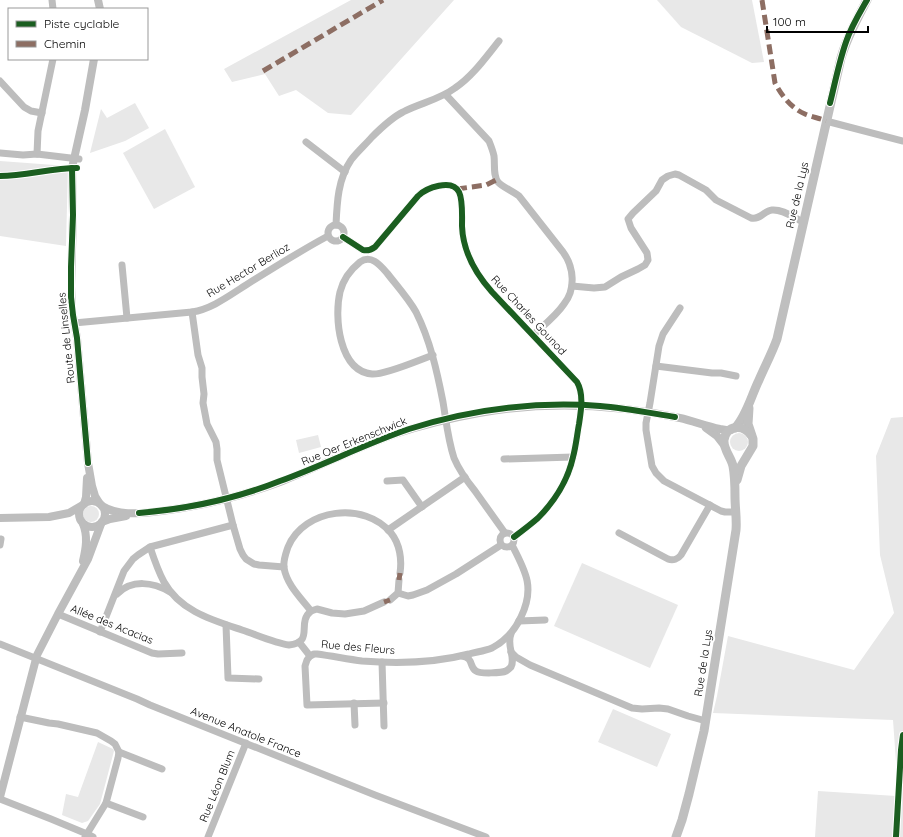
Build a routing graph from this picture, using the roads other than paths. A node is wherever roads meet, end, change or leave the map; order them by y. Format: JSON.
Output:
{"nodes":[{"id":1,"x":867,"y":0,"type":"edge"},
{"id":2,"x":499,"y":42,"type":"dead end"},
{"id":3,"x":53,"y":60,"type":"edge"},
{"id":4,"x":94,"y":60,"type":"edge"},
{"id":5,"x":99,"y":60,"type":"edge"},
{"id":6,"x":0,"y":82,"type":"edge"},
{"id":7,"x":446,"y":95,"type":"junction"},
{"id":8,"x":42,"y":113,"type":"junction"},
{"id":9,"x":826,"y":120,"type":"junction"},
{"id":10,"x":903,"y":141,"type":"edge"},
{"id":11,"x":306,"y":142,"type":"dead end"},
{"id":12,"x":0,"y":153,"type":"edge"},
{"id":13,"x":37,"y":154,"type":"junction"},
{"id":14,"x":76,"y":158,"type":"junction"},
{"id":15,"x":345,"y":172,"type":"junction"},
{"id":16,"x":803,"y":222,"type":"junction"},
{"id":17,"x":336,"y":225,"type":"junction"},
{"id":18,"x":328,"y":236,"type":"junction"},
{"id":19,"x":343,"y":237,"type":"junction"},
{"id":20,"x":122,"y":266,"type":"dead end"},
{"id":21,"x":572,"y":286,"type":"junction"},
{"id":22,"x":680,"y":308,"type":"dead end"},
{"id":23,"x":192,"y":312,"type":"junction"},
{"id":24,"x":127,"y":318,"type":"junction"},
{"id":25,"x":74,"y":323,"type":"junction"},
{"id":26,"x":534,"y":335,"type":"junction"},
{"id":27,"x":432,"y":355,"type":"junction"},
{"id":28,"x":656,"y":366,"type":"junction"},
{"id":29,"x":736,"y":376,"type":"dead end"},
{"id":30,"x":751,"y":397,"type":"junction"},
{"id":31,"x":581,"y":406,"type":"junction"},
{"id":32,"x":648,"y":413,"type":"junction"},
{"id":33,"x":446,"y":420,"type":"junction"},
{"id":34,"x":698,"y":423,"type":"junction"},
{"id":35,"x":733,"y":429,"type":"junction"},
{"id":36,"x":751,"y":435,"type":"junction"},
{"id":37,"x":726,"y":448,"type":"junction"},
{"id":38,"x":749,"y":453,"type":"junction"},
{"id":39,"x":573,"y":457,"type":"junction"},
{"id":40,"x":504,"y":459,"type":"dead end"},
{"id":41,"x":88,"y":463,"type":"junction"},
{"id":42,"x":465,"y":477,"type":"junction"},
{"id":43,"x":386,"y":481,"type":"dead end"},
{"id":44,"x":735,"y":489,"type":"junction"},
{"id":45,"x":227,"y":498,"type":"junction"},
{"id":46,"x":82,"y":505,"type":"junction"},
{"id":47,"x":101,"y":505,"type":"junction"},
{"id":48,"x":710,"y":505,"type":"junction"},
{"id":49,"x":422,"y":507,"type":"junction"},
{"id":50,"x":736,"y":512,"type":"junction"},
{"id":51,"x":139,"y":514,"type":"junction"},
{"id":52,"x":49,"y":517,"type":"junction"},
{"id":53,"x":0,"y":518,"type":"edge"},
{"id":54,"x":82,"y":523,"type":"junction"},
{"id":55,"x":101,"y":523,"type":"junction"},
{"id":56,"x":233,"y":525,"type":"junction"},
{"id":57,"x":388,"y":530,"type":"junction"},
{"id":58,"x":504,"y":533,"type":"junction"},
{"id":59,"x":619,"y":533,"type":"dead end"},
{"id":60,"x":514,"y":537,"type":"junction"},
{"id":61,"x":501,"y":545,"type":"junction"},
{"id":62,"x":512,"y":545,"type":"junction"},
{"id":63,"x":150,"y":548,"type":"junction"},
{"id":64,"x":284,"y":567,"type":"junction"},
{"id":65,"x":80,"y":573,"type":"junction"},
{"id":66,"x":398,"y":593,"type":"junction"},
{"id":67,"x":173,"y":595,"type":"junction"},
{"id":68,"x":115,"y":596,"type":"junction"},
{"id":69,"x":311,"y":611,"type":"junction"},
{"id":70,"x":58,"y":614,"type":"junction"},
{"id":71,"x":545,"y":620,"type":"dead end"},
{"id":72,"x":519,"y":621,"type":"junction"},
{"id":73,"x":226,"y":625,"type":"junction"},
{"id":74,"x":513,"y":631,"type":"junction"},
{"id":75,"x":100,"y":632,"type":"junction"},
{"id":76,"x":299,"y":642,"type":"junction"},
{"id":77,"x":0,"y":644,"type":"edge"},
{"id":78,"x":498,"y":644,"type":"junction"},
{"id":79,"x":511,"y":651,"type":"junction"},
{"id":80,"x":478,"y":652,"type":"junction"},
{"id":81,"x":182,"y":653,"type":"dead end"},
{"id":82,"x":310,"y":656,"type":"junction"},
{"id":83,"x":460,"y":656,"type":"junction"},
{"id":84,"x":35,"y":659,"type":"junction"},
{"id":85,"x":382,"y":662,"type":"junction"},
{"id":86,"x":472,"y":665,"type":"junction"},
{"id":87,"x":530,"y":665,"type":"junction"},
{"id":88,"x":511,"y":667,"type":"junction"},
{"id":89,"x":259,"y":679,"type":"dead end"},
{"id":90,"x":354,"y":703,"type":"junction"},
{"id":91,"x":384,"y":703,"type":"junction"},
{"id":92,"x":20,"y":717,"type":"junction"},
{"id":93,"x":706,"y":721,"type":"junction"},
{"id":94,"x":355,"y":725,"type":"dead end"},
{"id":95,"x":384,"y":726,"type":"dead end"},
{"id":96,"x":246,"y":744,"type":"junction"},
{"id":97,"x":119,"y":752,"type":"junction"},
{"id":98,"x":162,"y":769,"type":"dead end"},
{"id":99,"x":0,"y":798,"type":"edge"},
{"id":100,"x":106,"y":803,"type":"junction"},
{"id":101,"x":142,"y":817,"type":"dead end"},
{"id":102,"x":468,"y":834,"type":"edge"},
{"id":103,"x":88,"y":836,"type":"edge"},
{"id":104,"x":208,"y":837,"type":"edge"},
{"id":105,"x":486,"y":837,"type":"edge"},
{"id":106,"x":676,"y":837,"type":"edge"}],
"edges":[{"from":1,"to":9,"type":"main road","name":"Rue de la Lys"},
{"from":2,"to":7,"type":"street"},
{"from":3,"to":8,"type":"street"},
{"from":4,"to":14,"type":"street","name":"Route de Linselles"},
{"from":5,"to":14,"type":"street","name":"Route de Linselles"},
{"from":6,"to":8,"type":"street"},
{"from":7,"to":15,"type":"street"},
{"from":7,"to":21,"type":"street"},
{"from":8,"to":13,"type":"street"},
{"from":9,"to":10,"type":"street"},
{"from":9,"to":16,"type":"main road","name":"Rue de la Lys"},
{"from":11,"to":15,"type":"street"},
{"from":12,"to":13,"type":"street"},
{"from":13,"to":14,"type":"street"},
{"from":14,"to":25,"type":"street","name":"Route de Linselles"},
{"from":15,"to":17,"type":"street"},
{"from":16,"to":21,"type":"street"},
{"from":16,"to":30,"type":"main road","name":"Rue de la Lys"},
{"from":17,"to":18,"type":"street"},
{"from":17,"to":19,"type":"street"},
{"from":18,"to":19,"type":"street"},
{"from":18,"to":23,"type":"street","name":"Rue Hector Berlioz"},
{"from":19,"to":26,"type":"street","name":"Rue Charles Gounod"},
{"from":20,"to":24,"type":"street"},
{"from":21,"to":26,"type":"street"},
{"from":22,"to":28,"type":"street"},
{"from":23,"to":24,"type":"street","name":"Rue Hector Berlioz"},
{"from":23,"to":45,"type":"street"},
{"from":24,"to":25,"type":"street","name":"Rue Hector Berlioz"},
{"from":25,"to":41,"type":"street","name":"Route de Linselles"},
{"from":26,"to":31,"type":"street","name":"Rue Charles Gounod"},
{"from":27,"to":27,"type":"street"},
{"from":27,"to":33,"type":"street"},
{"from":28,"to":29,"type":"street"},
{"from":28,"to":32,"type":"street"},
{"from":30,"to":35,"type":"main road","name":"Rue de la Lys"},
{"from":30,"to":36,"type":"main road","name":"Rue de la Lys"},
{"from":31,"to":32,"type":"street","name":"Rue Oer Erkenschwick"},
{"from":31,"to":33,"type":"street","name":"Rue Oer Erkenschwick"},
{"from":31,"to":39,"type":"street","name":"Rue Charles Gounod"},
{"from":32,"to":34,"type":"street","name":"Rue Oer Erkenschwick"},
{"from":32,"to":48,"type":"street"},
{"from":33,"to":42,"type":"street"},
{"from":33,"to":45,"type":"street","name":"Rue Oer Erkenschwick"},
{"from":34,"to":35,"type":"street","name":"Rue Oer Erkenschwick"},
{"from":34,"to":37,"type":"street","name":"Rue Oer Erkenschwick"},
{"from":35,"to":36,"type":"main road"},
{"from":35,"to":37,"type":"main road"},
{"from":36,"to":38,"type":"main road"},
{"from":37,"to":38,"type":"main road"},
{"from":37,"to":44,"type":"main road","name":"Rue de la Lys"},
{"from":38,"to":44,"type":"main road","name":"Rue de la Lys"},
{"from":39,"to":40,"type":"street"},
{"from":39,"to":60,"type":"street","name":"Rue Charles Gounod"},
{"from":41,"to":46,"type":"street","name":"Route de Linselles"},
{"from":41,"to":47,"type":"street","name":"Route de Linselles"},
{"from":42,"to":49,"type":"street"},
{"from":42,"to":58,"type":"street"},
{"from":43,"to":49,"type":"street"},
{"from":44,"to":50,"type":"main road","name":"Rue de la Lys"},
{"from":45,"to":51,"type":"street","name":"Rue Oer Erkenschwick"},
{"from":45,"to":56,"type":"street"},
{"from":46,"to":47,"type":"street"},
{"from":46,"to":52,"type":"street"},
{"from":46,"to":54,"type":"street"},
{"from":47,"to":51,"type":"street","name":"Rue Oer Erkenschwick"},
{"from":47,"to":55,"type":"street"},
{"from":48,"to":50,"type":"street"},
{"from":48,"to":59,"type":"street"},
{"from":49,"to":57,"type":"street"},
{"from":50,"to":93,"type":"main road","name":"Rue de la Lys"},
{"from":51,"to":55,"type":"street","name":"Rue Oer Erkenschwick"},
{"from":52,"to":53,"type":"street"},
{"from":52,"to":54,"type":"street"},
{"from":54,"to":55,"type":"street"},
{"from":54,"to":65,"type":"street"},
{"from":55,"to":65,"type":"street"},
{"from":56,"to":63,"type":"street"},
{"from":56,"to":64,"type":"street"},
{"from":57,"to":64,"type":"street"},
{"from":57,"to":66,"type":"street"},
{"from":58,"to":60,"type":"street"},
{"from":58,"to":61,"type":"street"},
{"from":60,"to":62,"type":"street"},
{"from":61,"to":62,"type":"street"},
{"from":61,"to":66,"type":"street"},
{"from":62,"to":72,"type":"street","name":"Rue des Fleurs"},
{"from":63,"to":67,"type":"street"},
{"from":63,"to":68,"type":"street"},
{"from":64,"to":69,"type":"street"},
{"from":65,"to":70,"type":"street"},
{"from":66,"to":69,"type":"street"},
{"from":67,"to":68,"type":"street"},
{"from":67,"to":73,"type":"street"},
{"from":68,"to":75,"type":"street"},
{"from":69,"to":76,"type":"street"},
{"from":70,"to":75,"type":"street","name":"Allée des Acacias"},
{"from":70,"to":84,"type":"street"},
{"from":71,"to":72,"type":"street"},
{"from":72,"to":74,"type":"street","name":"Rue des Fleurs"},
{"from":73,"to":76,"type":"street"},
{"from":73,"to":89,"type":"street"},
{"from":74,"to":78,"type":"street","name":"Rue des Fleurs"},
{"from":74,"to":79,"type":"street"},
{"from":75,"to":81,"type":"street","name":"Allée des Acacias"},
{"from":76,"to":82,"type":"street","name":"Rue des Fleurs"},
{"from":77,"to":84,"type":"street","name":"Avenue Anatole France"},
{"from":78,"to":79,"type":"street"},
{"from":78,"to":80,"type":"street","name":"Rue des Fleurs"},
{"from":79,"to":87,"type":"street"},
{"from":79,"to":88,"type":"street"},
{"from":80,"to":83,"type":"street","name":"Rue des Fleurs"},
{"from":80,"to":86,"type":"street"},
{"from":82,"to":85,"type":"street","name":"Rue des Fleurs"},
{"from":82,"to":90,"type":"street"},
{"from":83,"to":85,"type":"street","name":"Rue des Fleurs"},
{"from":83,"to":86,"type":"street"},
{"from":84,"to":92,"type":"street"},
{"from":84,"to":96,"type":"street","name":"Avenue Anatole France"},
{"from":85,"to":91,"type":"street"},
{"from":86,"to":88,"type":"street"},
{"from":87,"to":88,"type":"street"},
{"from":87,"to":93,"type":"street"},
{"from":90,"to":91,"type":"street"},
{"from":90,"to":94,"type":"street"},
{"from":91,"to":95,"type":"street"},
{"from":92,"to":97,"type":"street"},
{"from":92,"to":99,"type":"street"},
{"from":93,"to":106,"type":"main road","name":"Rue de la Lys"},
{"from":96,"to":102,"type":"street","name":"Avenue Anatole France"},
{"from":96,"to":104,"type":"street","name":"Rue Léon Blum"},
{"from":97,"to":98,"type":"street"},
{"from":97,"to":100,"type":"street"},
{"from":99,"to":103,"type":"street"},
{"from":100,"to":101,"type":"street"},
{"from":100,"to":103,"type":"street"},
{"from":102,"to":105,"type":"street","name":"Avenue Anatole France"}]}
